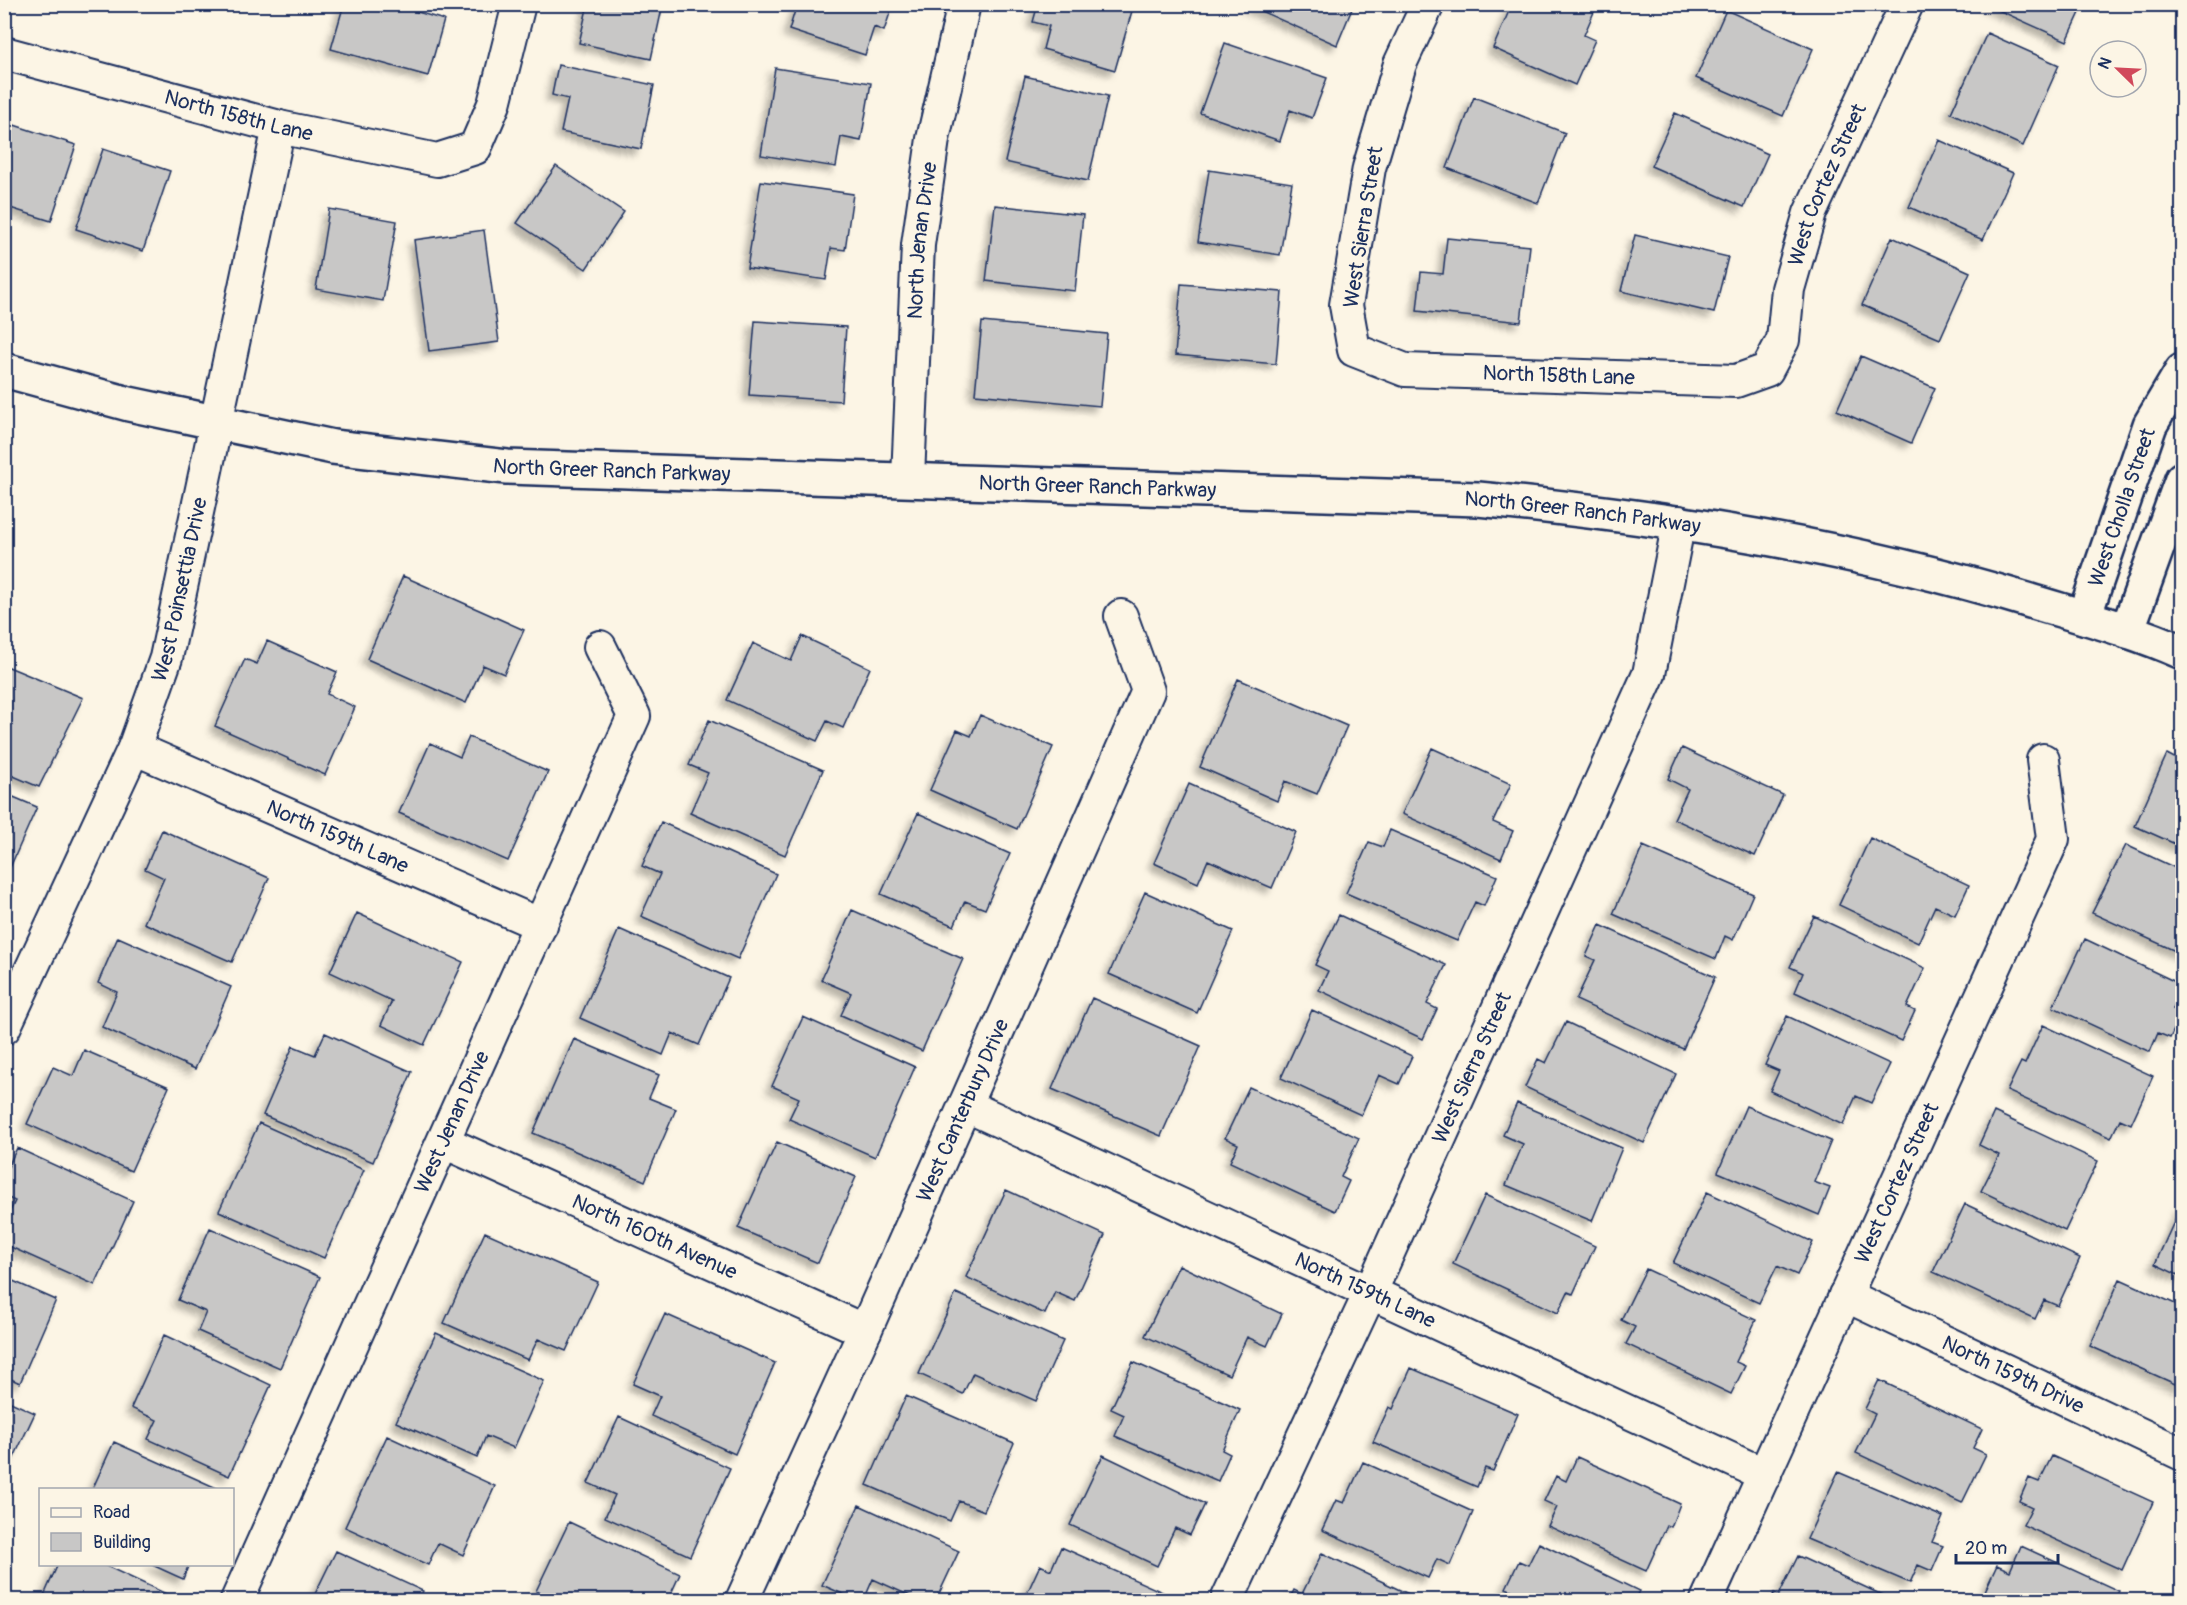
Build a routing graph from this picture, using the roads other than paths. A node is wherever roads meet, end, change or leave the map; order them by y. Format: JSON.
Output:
{"nodes":[{"id":1,"x":519,"y":4,"type":"edge"},
{"id":2,"x":964,"y":4,"type":"edge"},
{"id":3,"x":1428,"y":4,"type":"edge"},
{"id":4,"x":1907,"y":4,"type":"edge"},
{"id":5,"x":4,"y":53,"type":"edge"},
{"id":6,"x":279,"y":126,"type":"junction"},
{"id":7,"x":1354,"y":350,"type":"joint"},
{"id":8,"x":4,"y":370,"type":"edge"},
{"id":9,"x":1767,"y":370,"type":"joint"},
{"id":10,"x":2182,"y":371,"type":"edge"},
{"id":11,"x":218,"y":424,"type":"junction"},
{"id":12,"x":908,"y":478,"type":"junction"},
{"id":13,"x":2182,"y":479,"type":"edge"},
{"id":14,"x":1679,"y":522,"type":"junction"},
{"id":15,"x":1121,"y":616,"type":"dead end"},
{"id":16,"x":2084,"y":617,"type":"junction"},
{"id":17,"x":2127,"y":631,"type":"junction"},
{"id":18,"x":600,"y":647,"type":"dead end"},
{"id":19,"x":2182,"y":652,"type":"edge"},
{"id":20,"x":134,"y":748,"type":"junction"},
{"id":21,"x":2043,"y":760,"type":"dead end"},
{"id":22,"x":541,"y":925,"type":"junction"},
{"id":23,"x":4,"y":1028,"type":"edge"},
{"id":24,"x":965,"y":1105,"type":"junction"},
{"id":25,"x":444,"y":1142,"type":"junction"},
{"id":26,"x":1370,"y":1293,"type":"junction"},
{"id":27,"x":1845,"y":1295,"type":"junction"},
{"id":28,"x":865,"y":1331,"type":"junction"},
{"id":29,"x":2182,"y":1454,"type":"edge"},
{"id":30,"x":1765,"y":1475,"type":"junction"},
{"id":31,"x":237,"y":1600,"type":"edge"},
{"id":32,"x":742,"y":1600,"type":"edge"},
{"id":33,"x":1227,"y":1600,"type":"edge"},
{"id":34,"x":1707,"y":1600,"type":"edge"}],
"edges":[{"from":1,"to":6,"type":"street","name":"North 158th Lane"},
{"from":2,"to":12,"type":"street","name":"North Jenan Drive"},
{"from":3,"to":7,"type":"street","name":"West Sierra Street"},
{"from":4,"to":9,"type":"street","name":"West Cortez Street"},
{"from":5,"to":6,"type":"street","name":"North 158th Lane"},
{"from":6,"to":11,"type":"street","name":"West Poinsettia Drive"},
{"from":7,"to":9,"type":"street","name":"North 158th Lane"},
{"from":8,"to":11,"type":"street","name":"North Greer Ranch Parkway"},
{"from":10,"to":16,"type":"street","name":"West Cholla Street"},
{"from":11,"to":12,"type":"street","name":"North Greer Ranch Parkway"},
{"from":11,"to":20,"type":"street","name":"West Poinsettia Drive"},
{"from":12,"to":14,"type":"street","name":"North Greer Ranch Parkway"},
{"from":13,"to":17,"type":"street"},
{"from":14,"to":16,"type":"street","name":"North Greer Ranch Parkway"},
{"from":14,"to":26,"type":"street","name":"West Sierra Street"},
{"from":15,"to":24,"type":"street","name":"West Canterbury Drive"},
{"from":16,"to":17,"type":"street","name":"North Greer Ranch Parkway"},
{"from":17,"to":19,"type":"street","name":"North Greer Ranch Parkway"},
{"from":18,"to":22,"type":"street","name":"West Jenan Drive"},
{"from":20,"to":22,"type":"street","name":"North 159th Lane"},
{"from":20,"to":23,"type":"street","name":"West Poinsettia Drive"},
{"from":21,"to":27,"type":"street","name":"West Cortez Street"},
{"from":22,"to":25,"type":"street","name":"West Jenan Drive"},
{"from":24,"to":26,"type":"street","name":"North 159th Lane"},
{"from":24,"to":28,"type":"street","name":"West Canterbury Drive"},
{"from":25,"to":28,"type":"street","name":"North 160th Avenue"},
{"from":25,"to":31,"type":"street","name":"West Jenan Drive"},
{"from":26,"to":30,"type":"street","name":"North 159th Lane"},
{"from":26,"to":33,"type":"street","name":"West Sierra Street"},
{"from":27,"to":29,"type":"street","name":"North 159th Drive"},
{"from":27,"to":30,"type":"street","name":"West Cortez Street"},
{"from":28,"to":32,"type":"street","name":"West Canterbury Drive"},
{"from":30,"to":34,"type":"street","name":"West Cortez Street"}]}
